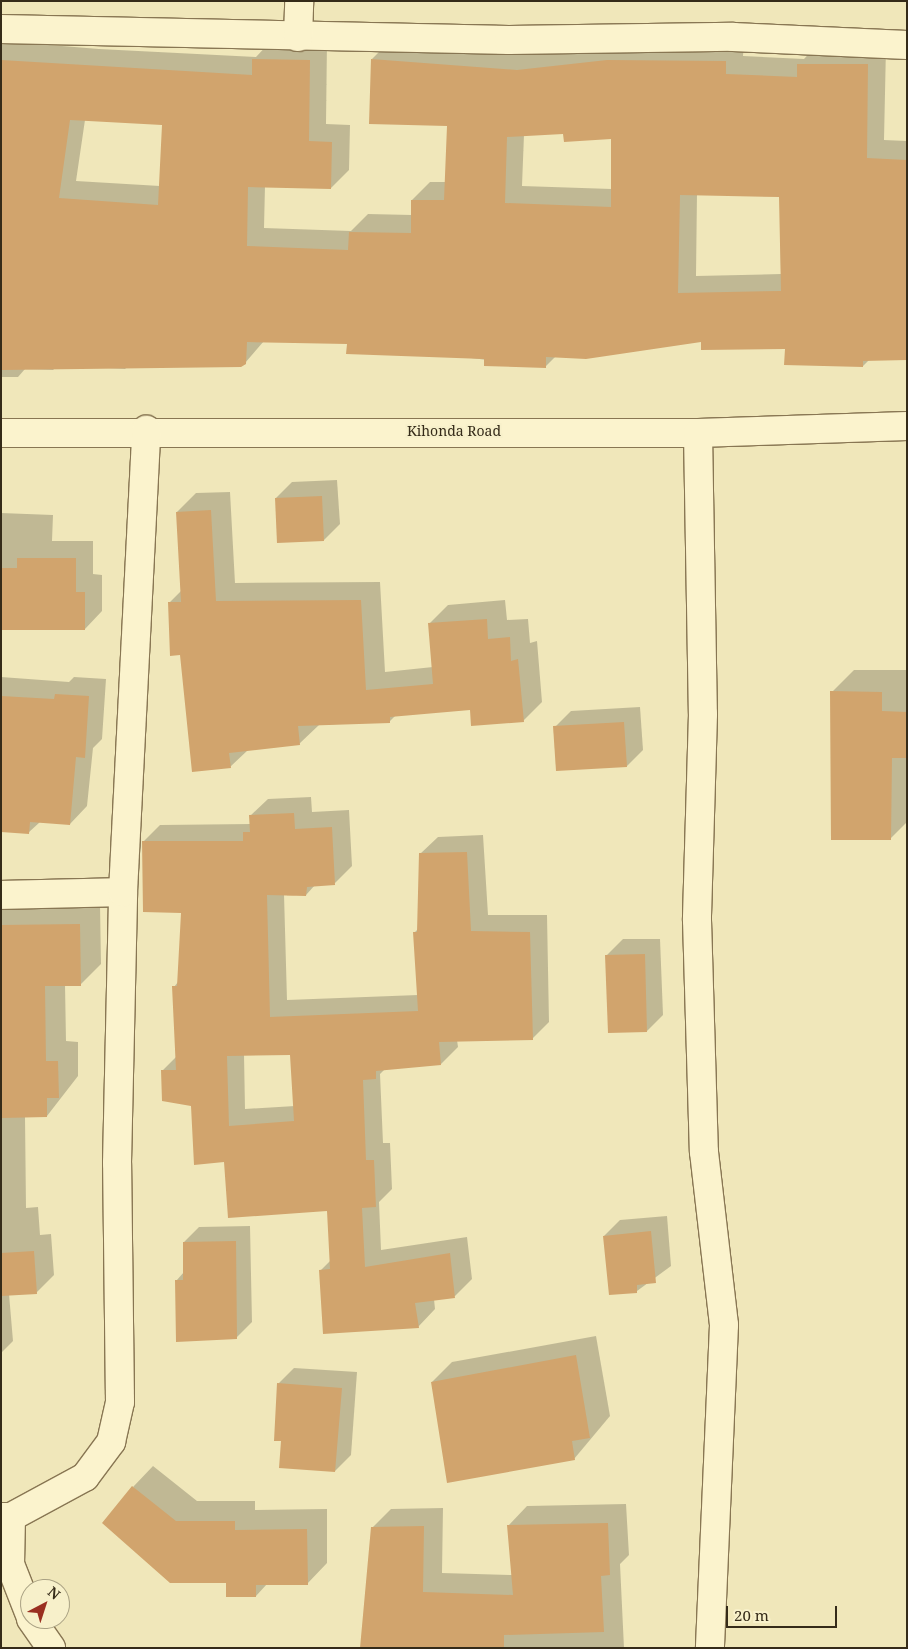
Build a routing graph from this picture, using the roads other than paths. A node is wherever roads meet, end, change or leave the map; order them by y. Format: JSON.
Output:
{"nodes":[{"id":1,"x":299,"y":1,"type":"edge"},
{"id":2,"x":1,"y":29,"type":"edge"},
{"id":3,"x":298,"y":36,"type":"junction"},
{"id":4,"x":907,"y":45,"type":"edge"},
{"id":5,"x":907,"y":426,"type":"edge"},
{"id":6,"x":146,"y":430,"type":"junction"},
{"id":7,"x":1,"y":433,"type":"edge"},
{"id":8,"x":698,"y":433,"type":"junction"},
{"id":9,"x":123,"y":892,"type":"junction"},
{"id":10,"x":1,"y":895,"type":"edge"},
{"id":11,"x":6,"y":1517,"type":"edge"},
{"id":12,"x":20,"y":1590,"type":"edge"},
{"id":13,"x":38,"y":1629,"type":"edge"},
{"id":14,"x":51,"y":1648,"type":"edge"},
{"id":15,"x":710,"y":1648,"type":"edge"}],
"edges":[{"from":1,"to":3,"type":"street"},
{"from":2,"to":3,"type":"street"},
{"from":3,"to":4,"type":"street"},
{"from":5,"to":8,"type":"street","name":"Kihonda Road"},
{"from":6,"to":7,"type":"street","name":"Kihonda Road"},
{"from":6,"to":8,"type":"street","name":"Kihonda Road"},
{"from":6,"to":9,"type":"street"},
{"from":8,"to":15,"type":"street"},
{"from":9,"to":10,"type":"street"},
{"from":9,"to":11,"type":"street"},
{"from":11,"to":12,"type":"street"},
{"from":13,"to":14,"type":"street"}]}
